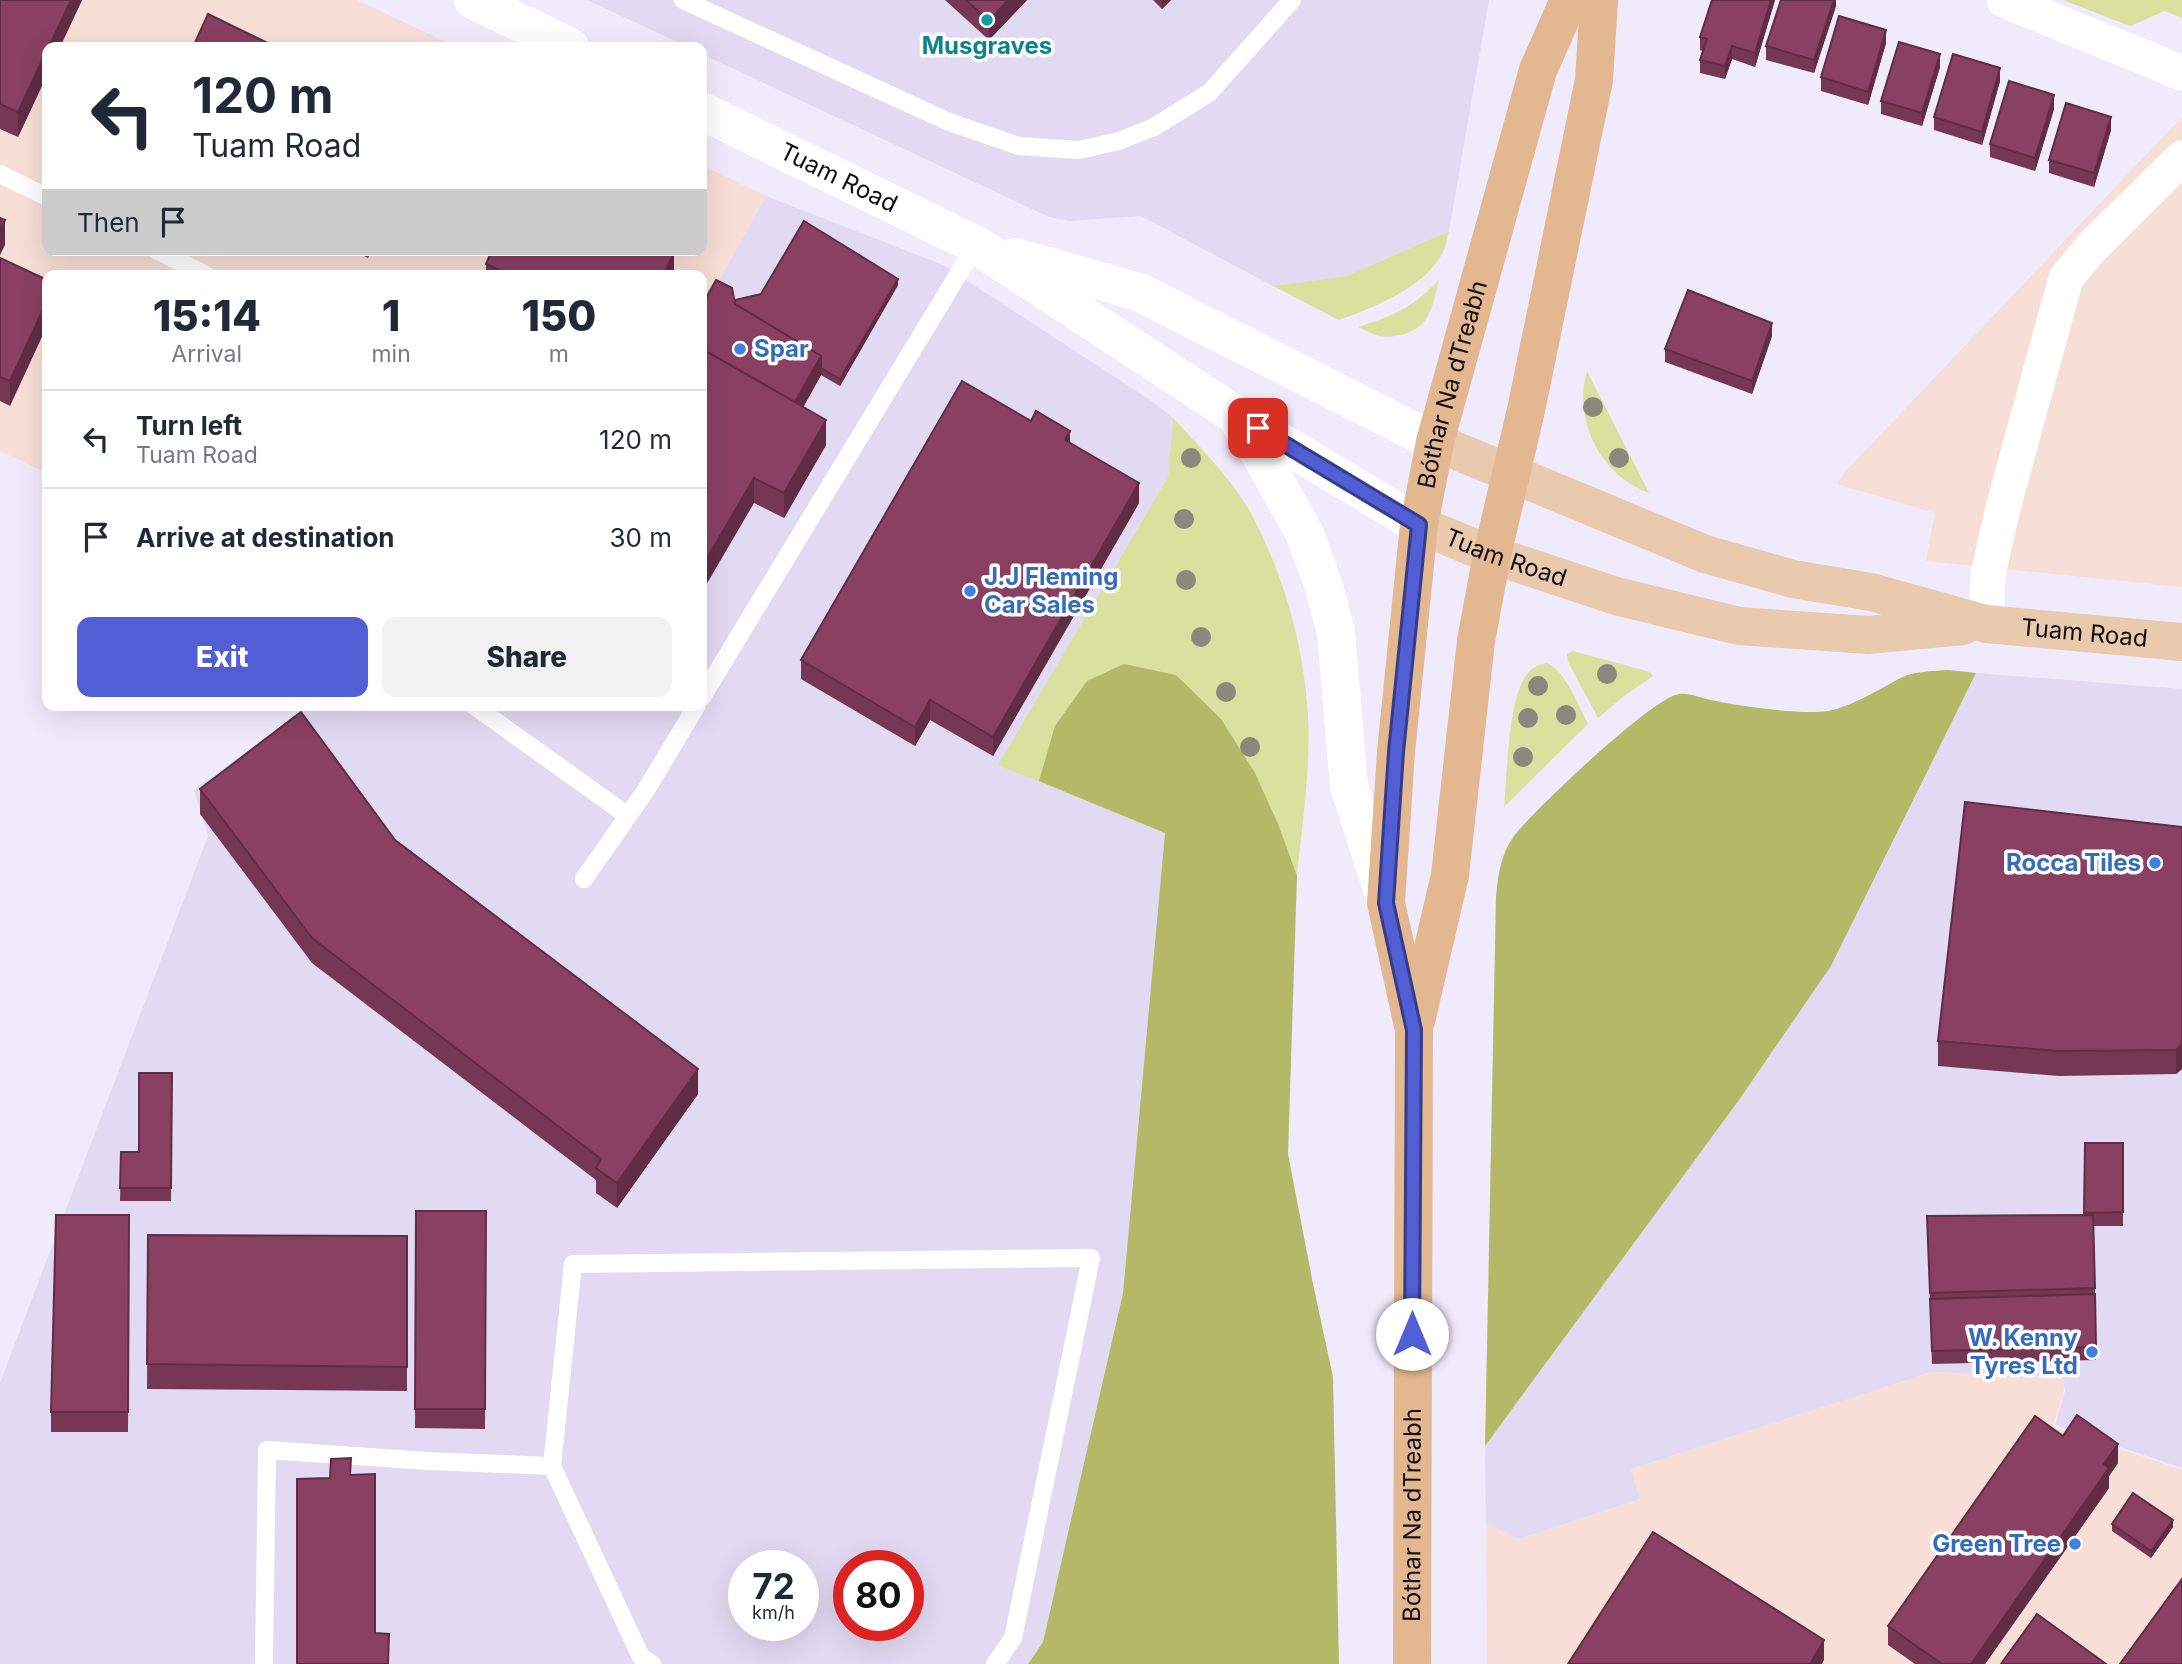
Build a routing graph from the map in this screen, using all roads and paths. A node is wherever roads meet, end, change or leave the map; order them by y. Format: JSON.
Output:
{"nodes":[{"id":1,"x":474,"y":0,"type":"edge"},
{"id":2,"x":683,"y":0,"type":"edge"},
{"id":3,"x":1292,"y":0,"type":"edge"},
{"id":4,"x":1569,"y":0,"type":"edge"},
{"id":5,"x":1600,"y":0,"type":"edge"},
{"id":6,"x":2004,"y":0,"type":"edge"},
{"id":7,"x":560,"y":42,"type":"edge"},
{"id":8,"x":2182,"y":73,"type":"edge"},
{"id":9,"x":707,"y":113,"type":"edge"},
{"id":10,"x":2182,"y":158,"type":"edge"},
{"id":11,"x":0,"y":174,"type":"edge"},
{"id":12,"x":42,"y":195,"type":"edge"},
{"id":13,"x":976,"y":246,"type":"junction"},
{"id":14,"x":168,"y":256,"type":"edge"},
{"id":15,"x":196,"y":270,"type":"edge"},
{"id":16,"x":1234,"y":414,"type":"junction"},
{"id":17,"x":1435,"y":442,"type":"junction"},
{"id":18,"x":1510,"y":474,"type":"junction"},
{"id":19,"x":1419,"y":525,"type":"junction"},
{"id":20,"x":1492,"y":555,"type":"junction"},
{"id":21,"x":1986,"y":624,"type":"junction"},
{"id":22,"x":2182,"y":642,"type":"edge"},
{"id":23,"x":707,"y":690,"type":"edge"},
{"id":24,"x":481,"y":711,"type":"edge"},
{"id":25,"x":693,"y":711,"type":"edge"},
{"id":26,"x":628,"y":816,"type":"junction"},
{"id":27,"x":584,"y":879,"type":"dead end"},
{"id":28,"x":1386,"y":903,"type":"junction"},
{"id":29,"x":1414,"y":1030,"type":"junction"},
{"id":30,"x":552,"y":1466,"type":"junction"},
{"id":31,"x":264,"y":1664,"type":"edge"},
{"id":32,"x":652,"y":1664,"type":"edge"},
{"id":33,"x":995,"y":1664,"type":"edge"},
{"id":34,"x":1412,"y":1664,"type":"edge"}],
"edges":[{"from":1,"to":7,"type":"main road"},
{"from":2,"to":3,"type":"lane"},
{"from":4,"to":17,"type":"highway","name":"Bóthar Na dTreabh"},
{"from":5,"to":18,"type":"highway","name":"Bóthar Na dTreabh"},
{"from":6,"to":8,"type":"street"},
{"from":9,"to":13,"type":"main road","name":"Tuam Road"},
{"from":10,"to":21,"type":"street"},
{"from":11,"to":12,"type":"lane"},
{"from":13,"to":16,"type":"main road","name":"Tuam Road"},
{"from":13,"to":17,"type":"main road","name":"Tuam Road"},
{"from":13,"to":23,"type":"lane"},
{"from":14,"to":15,"type":"lane"},
{"from":16,"to":19,"type":"main road","name":"Tuam Road"},
{"from":16,"to":28,"type":"main road"},
{"from":17,"to":18,"type":"main road","name":"Tuam Road"},
{"from":17,"to":19,"type":"highway","name":"Bóthar Na dTreabh"},
{"from":18,"to":20,"type":"highway","name":"Bóthar Na dTreabh"},
{"from":18,"to":21,"type":"main road","name":"Tuam Road"},
{"from":19,"to":20,"type":"main road","name":"Tuam Road"},
{"from":19,"to":28,"type":"highway","name":"Bóthar Na dTreabh"},
{"from":20,"to":21,"type":"main road","name":"Tuam Road"},
{"from":20,"to":29,"type":"highway","name":"Bóthar Na dTreabh"},
{"from":21,"to":22,"type":"main road","name":"Tuam Road"},
{"from":24,"to":26,"type":"lane"},
{"from":25,"to":26,"type":"lane"},
{"from":26,"to":27,"type":"lane"},
{"from":28,"to":29,"type":"highway","name":"Bóthar Na dTreabh"},
{"from":29,"to":34,"type":"highway","name":"Bóthar Na dTreabh"},
{"from":30,"to":31,"type":"lane"},
{"from":30,"to":32,"type":"lane"},
{"from":30,"to":33,"type":"lane"}]}
